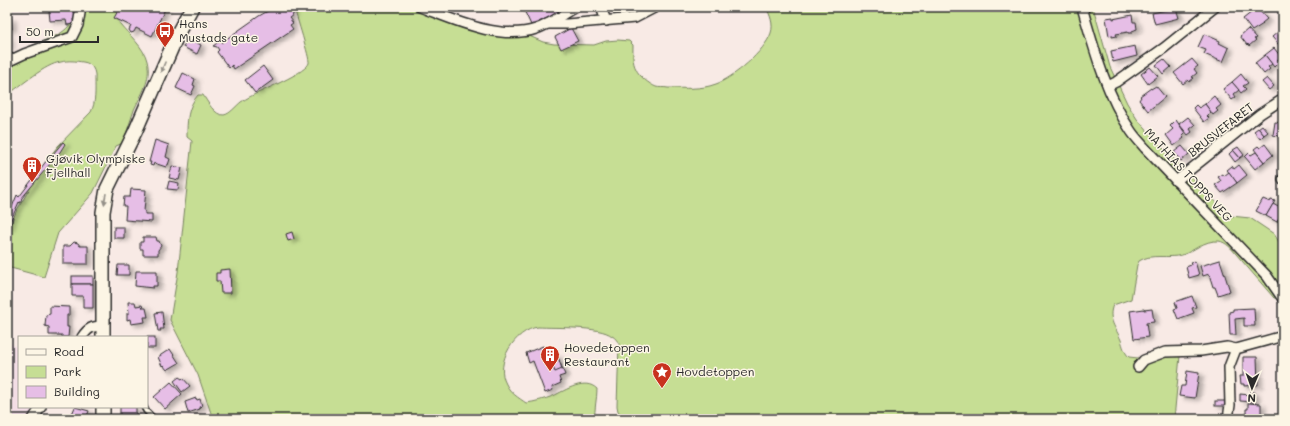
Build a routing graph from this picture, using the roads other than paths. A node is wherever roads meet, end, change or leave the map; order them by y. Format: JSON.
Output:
{"nodes":[{"id":1,"x":81,"y":7,"type":"edge"},
{"id":2,"x":192,"y":7,"type":"edge"},
{"id":3,"x":420,"y":7,"type":"edge"},
{"id":4,"x":576,"y":7,"type":"edge"},
{"id":5,"x":601,"y":7,"type":"edge"},
{"id":6,"x":656,"y":7,"type":"edge"},
{"id":7,"x":1082,"y":7,"type":"edge"},
{"id":8,"x":1215,"y":7,"type":"edge"},
{"id":9,"x":1202,"y":11,"type":"edge"},
{"id":10,"x":606,"y":21,"type":"junction"},
{"id":11,"x":547,"y":24,"type":"junction"},
{"id":12,"x":7,"y":62,"type":"edge"},
{"id":13,"x":1108,"y":86,"type":"junction"},
{"id":14,"x":1283,"y":101,"type":"edge"},
{"id":15,"x":1176,"y":181,"type":"junction"},
{"id":16,"x":1283,"y":299,"type":"edge"},
{"id":17,"x":103,"y":332,"type":"edge"},
{"id":18,"x":83,"y":336,"type":"edge"},
{"id":19,"x":1283,"y":336,"type":"edge"},
{"id":20,"x":1236,"y":349,"type":"junction"},
{"id":21,"x":1138,"y":367,"type":"dead end"},
{"id":22,"x":39,"y":408,"type":"edge"},
{"id":23,"x":103,"y":408,"type":"edge"},
{"id":24,"x":144,"y":408,"type":"edge"},
{"id":25,"x":33,"y":419,"type":"edge"},
{"id":26,"x":103,"y":419,"type":"edge"},
{"id":27,"x":154,"y":419,"type":"edge"},
{"id":28,"x":1228,"y":419,"type":"edge"}],
"edges":[{"from":1,"to":12,"type":"street"},
{"from":2,"to":17,"type":"main road","one_way":true},
{"from":3,"to":11,"type":"street"},
{"from":4,"to":11,"type":"street"},
{"from":5,"to":10,"type":"street"},
{"from":6,"to":10,"type":"street"},
{"from":7,"to":13,"type":"street","name":"MATHIAS TOPPS VEG"},
{"from":8,"to":9,"type":"street"},
{"from":9,"to":13,"type":"street"},
{"from":10,"to":11,"type":"street"},
{"from":13,"to":15,"type":"street","name":"MATHIAS TOPPS VEG"},
{"from":14,"to":15,"type":"street","name":"BRUSVEFARET"},
{"from":15,"to":16,"type":"street","name":"MATHIAS TOPPS VEG"},
{"from":17,"to":18,"type":"street"},
{"from":19,"to":20,"type":"street"},
{"from":20,"to":21,"type":"street"},
{"from":20,"to":28,"type":"street"},
{"from":22,"to":25,"type":"street"},
{"from":23,"to":26,"type":"main road"},
{"from":24,"to":27,"type":"lane"}]}
